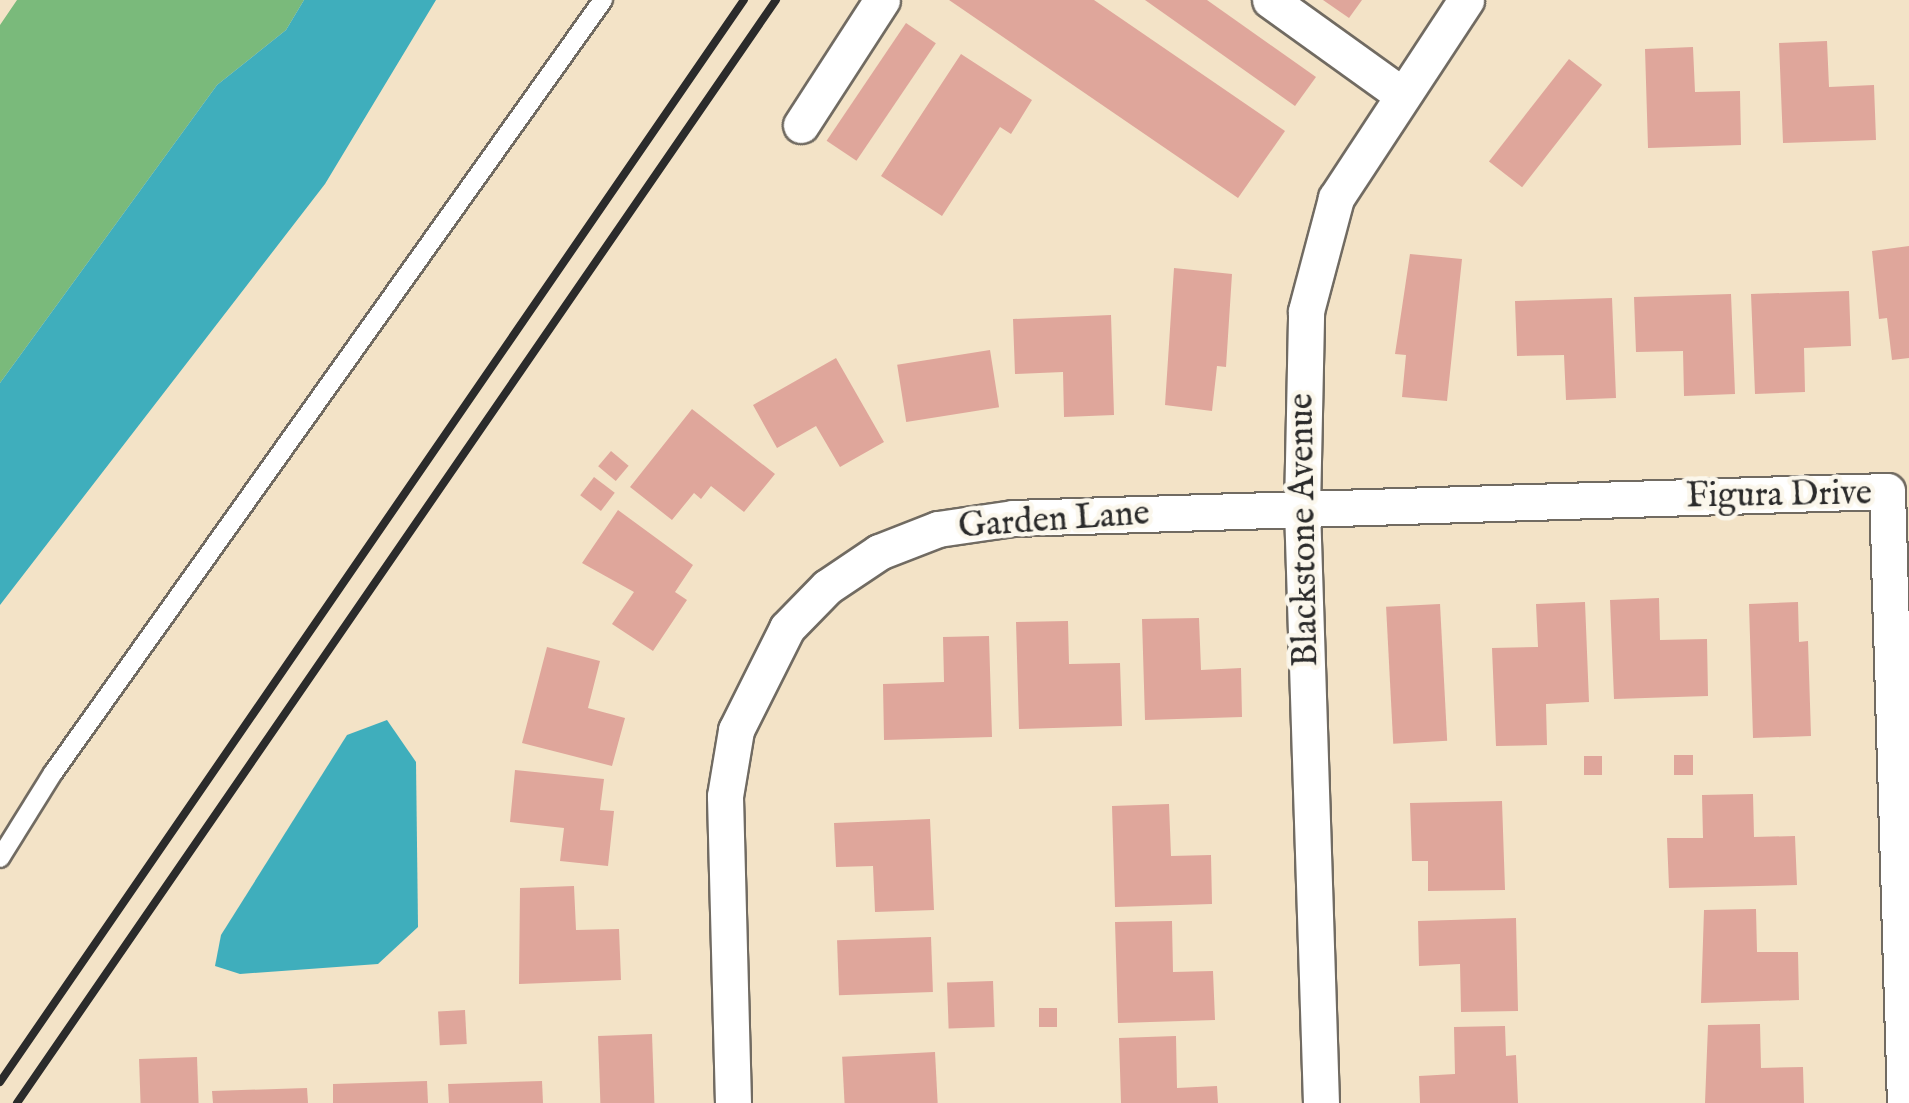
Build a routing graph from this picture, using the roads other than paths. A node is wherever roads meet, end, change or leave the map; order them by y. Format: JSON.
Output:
{"nodes":[{"id":1,"x":603,"y":0,"type":"edge"},
{"id":2,"x":882,"y":0,"type":"edge"},
{"id":3,"x":1270,"y":0,"type":"edge"},
{"id":4,"x":1466,"y":0,"type":"edge"},
{"id":5,"x":1402,"y":95,"type":"junction"},
{"id":6,"x":801,"y":125,"type":"dead end"},
{"id":7,"x":1302,"y":509,"type":"junction"},
{"id":8,"x":0,"y":858,"type":"edge"},
{"id":9,"x":733,"y":1103,"type":"edge"},
{"id":10,"x":1321,"y":1103,"type":"edge"},
{"id":11,"x":1904,"y":1103,"type":"edge"}],
"edges":[{"from":1,"to":8,"type":"lane"},
{"from":2,"to":6,"type":"street"},
{"from":3,"to":5,"type":"street"},
{"from":4,"to":5,"type":"street","name":"Blackstone Avenue"},
{"from":5,"to":7,"type":"street","name":"Blackstone Avenue"},
{"from":7,"to":9,"type":"street","name":"Garden Lane"},
{"from":7,"to":10,"type":"street","name":"Blackstone Avenue"},
{"from":7,"to":11,"type":"street","name":"Figura Drive"}]}
